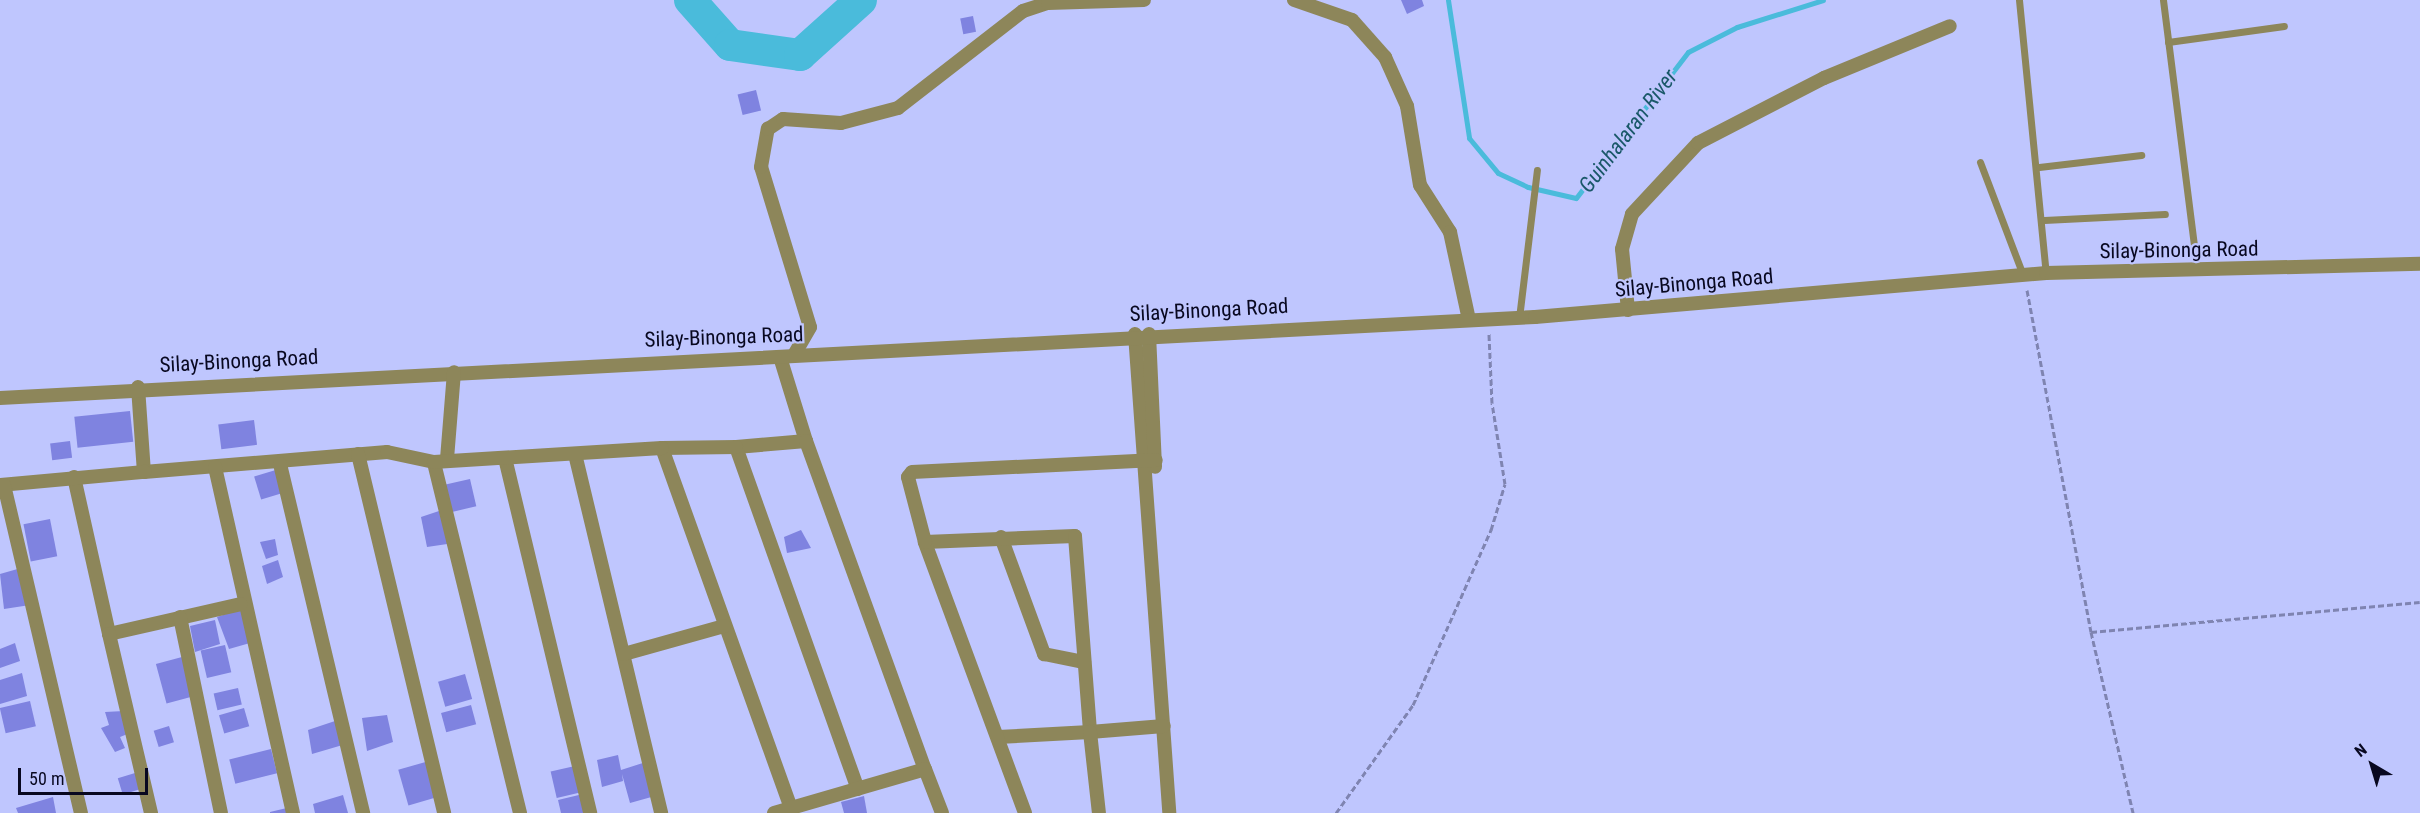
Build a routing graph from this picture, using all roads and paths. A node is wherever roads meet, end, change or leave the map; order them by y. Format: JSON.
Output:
{"nodes":[{"id":1,"x":1144,"y":0,"type":"edge"},
{"id":2,"x":1294,"y":0,"type":"edge"},
{"id":3,"x":2019,"y":0,"type":"edge"},
{"id":4,"x":2163,"y":0,"type":"edge"},
{"id":5,"x":1950,"y":26,"type":"dead end"},
{"id":6,"x":2284,"y":26,"type":"dead end"},
{"id":7,"x":2168,"y":42,"type":"junction"},
{"id":8,"x":2141,"y":155,"type":"dead end"},
{"id":9,"x":1980,"y":162,"type":"dead end"},
{"id":10,"x":2039,"y":167,"type":"junction"},
{"id":11,"x":1536,"y":174,"type":"dead end"},
{"id":12,"x":2165,"y":214,"type":"dead end"},
{"id":13,"x":2044,"y":219,"type":"junction"},
{"id":14,"x":2420,"y":264,"type":"edge"},
{"id":15,"x":2198,"y":272,"type":"junction"},
{"id":16,"x":2046,"y":273,"type":"junction"},
{"id":17,"x":2024,"y":278,"type":"junction"},
{"id":18,"x":1628,"y":310,"type":"junction"},
{"id":19,"x":1519,"y":318,"type":"junction"},
{"id":20,"x":1488,"y":319,"type":"junction"},
{"id":21,"x":1469,"y":320,"type":"junction"},
{"id":22,"x":1135,"y":334,"type":"junction"},
{"id":23,"x":1149,"y":334,"type":"junction"},
{"id":24,"x":794,"y":356,"type":"junction"},
{"id":25,"x":780,"y":357,"type":"junction"},
{"id":26,"x":454,"y":372,"type":"junction"},
{"id":27,"x":138,"y":387,"type":"junction"},
{"id":28,"x":0,"y":398,"type":"edge"},
{"id":29,"x":806,"y":441,"type":"junction"},
{"id":30,"x":736,"y":447,"type":"junction"},
{"id":31,"x":662,"y":448,"type":"junction"},
{"id":32,"x":358,"y":454,"type":"junction"},
{"id":33,"x":575,"y":454,"type":"junction"},
{"id":34,"x":505,"y":458,"type":"junction"},
{"id":35,"x":441,"y":460,"type":"junction"},
{"id":36,"x":1149,"y":460,"type":"junction"},
{"id":37,"x":280,"y":464,"type":"junction"},
{"id":38,"x":215,"y":467,"type":"junction"},
{"id":39,"x":144,"y":472,"type":"junction"},
{"id":40,"x":74,"y":477,"type":"junction"},
{"id":41,"x":2,"y":485,"type":"edge"},
{"id":42,"x":1001,"y":537,"type":"junction"},
{"id":43,"x":925,"y":542,"type":"junction"},
{"id":44,"x":2420,"y":603,"type":"edge"},
{"id":45,"x":241,"y":604,"type":"junction"},
{"id":46,"x":180,"y":617,"type":"junction"},
{"id":47,"x":724,"y":626,"type":"junction"},
{"id":48,"x":2091,"y":632,"type":"junction"},
{"id":49,"x":109,"y":634,"type":"junction"},
{"id":50,"x":624,"y":654,"type":"junction"},
{"id":51,"x":1084,"y":662,"type":"junction"},
{"id":52,"x":1164,"y":726,"type":"junction"},
{"id":53,"x":1090,"y":732,"type":"junction"},
{"id":54,"x":998,"y":737,"type":"junction"},
{"id":55,"x":925,"y":769,"type":"junction"},
{"id":56,"x":858,"y":789,"type":"junction"},
{"id":57,"x":791,"y":808,"type":"junction"},
{"id":58,"x":81,"y":813,"type":"edge"},
{"id":59,"x":151,"y":813,"type":"edge"},
{"id":60,"x":220,"y":813,"type":"edge"},
{"id":61,"x":293,"y":813,"type":"edge"},
{"id":62,"x":363,"y":813,"type":"edge"},
{"id":63,"x":444,"y":813,"type":"edge"},
{"id":64,"x":519,"y":813,"type":"edge"},
{"id":65,"x":590,"y":813,"type":"edge"},
{"id":66,"x":661,"y":813,"type":"edge"},
{"id":67,"x":774,"y":813,"type":"edge"},
{"id":68,"x":942,"y":813,"type":"edge"},
{"id":69,"x":1025,"y":813,"type":"edge"},
{"id":70,"x":1100,"y":813,"type":"edge"},
{"id":71,"x":1169,"y":813,"type":"edge"},
{"id":72,"x":1336,"y":813,"type":"edge"},
{"id":73,"x":2133,"y":813,"type":"edge"}],
"edges":[{"from":1,"to":24,"type":"street"},
{"from":2,"to":21,"type":"street"},
{"from":3,"to":10,"type":"lane"},
{"from":4,"to":7,"type":"lane"},
{"from":5,"to":18,"type":"street"},
{"from":6,"to":7,"type":"lane"},
{"from":7,"to":15,"type":"lane"},
{"from":8,"to":10,"type":"lane"},
{"from":9,"to":17,"type":"lane"},
{"from":10,"to":13,"type":"lane"},
{"from":11,"to":19,"type":"lane"},
{"from":12,"to":13,"type":"lane"},
{"from":13,"to":16,"type":"lane"},
{"from":14,"to":15,"type":"street","name":"Silay-Binonga Road"},
{"from":15,"to":16,"type":"street","name":"Silay-Binonga Road"},
{"from":16,"to":17,"type":"street","name":"Silay-Binonga Road"},
{"from":17,"to":18,"type":"street","name":"Silay-Binonga Road"},
{"from":17,"to":48,"type":"path"},
{"from":18,"to":19,"type":"street","name":"Silay-Binonga Road"},
{"from":19,"to":20,"type":"street","name":"Silay-Binonga Road"},
{"from":20,"to":21,"type":"street","name":"Silay-Binonga Road"},
{"from":20,"to":72,"type":"path"},
{"from":21,"to":23,"type":"street","name":"Silay-Binonga Road"},
{"from":22,"to":23,"type":"street","name":"Silay-Binonga Road"},
{"from":22,"to":24,"type":"street","name":"Silay-Binonga Road"},
{"from":22,"to":36,"type":"street"},
{"from":23,"to":36,"type":"street"},
{"from":24,"to":25,"type":"street","name":"Silay-Binonga Road"},
{"from":25,"to":26,"type":"street","name":"Silay-Binonga Road"},
{"from":25,"to":29,"type":"street"},
{"from":26,"to":27,"type":"street","name":"Silay-Binonga Road"},
{"from":26,"to":35,"type":"street"},
{"from":27,"to":28,"type":"street","name":"Silay-Binonga Road"},
{"from":27,"to":39,"type":"street"},
{"from":29,"to":30,"type":"street"},
{"from":29,"to":55,"type":"street"},
{"from":30,"to":31,"type":"street"},
{"from":30,"to":56,"type":"street"},
{"from":31,"to":33,"type":"street"},
{"from":31,"to":47,"type":"street"},
{"from":32,"to":35,"type":"street"},
{"from":32,"to":37,"type":"street"},
{"from":32,"to":63,"type":"street"},
{"from":33,"to":34,"type":"street"},
{"from":33,"to":50,"type":"street"},
{"from":34,"to":35,"type":"street"},
{"from":34,"to":65,"type":"street"},
{"from":35,"to":64,"type":"street"},
{"from":36,"to":43,"type":"street"},
{"from":36,"to":52,"type":"street"},
{"from":37,"to":38,"type":"street"},
{"from":37,"to":62,"type":"street"},
{"from":38,"to":39,"type":"street"},
{"from":38,"to":45,"type":"street"},
{"from":39,"to":40,"type":"street"},
{"from":40,"to":41,"type":"street"},
{"from":40,"to":49,"type":"street"},
{"from":41,"to":58,"type":"street"},
{"from":42,"to":43,"type":"street"},
{"from":42,"to":51,"type":"street"},
{"from":42,"to":51,"type":"street"},
{"from":43,"to":54,"type":"street"},
{"from":44,"to":48,"type":"path"},
{"from":45,"to":46,"type":"street"},
{"from":45,"to":61,"type":"street"},
{"from":46,"to":49,"type":"street"},
{"from":46,"to":60,"type":"street"},
{"from":47,"to":50,"type":"street"},
{"from":47,"to":57,"type":"street"},
{"from":48,"to":73,"type":"path"},
{"from":49,"to":59,"type":"street"},
{"from":50,"to":66,"type":"street"},
{"from":51,"to":53,"type":"street"},
{"from":52,"to":53,"type":"street"},
{"from":52,"to":71,"type":"street"},
{"from":53,"to":54,"type":"street"},
{"from":53,"to":70,"type":"street"},
{"from":54,"to":69,"type":"street"},
{"from":55,"to":56,"type":"street"},
{"from":55,"to":68,"type":"street"},
{"from":56,"to":57,"type":"street"},
{"from":57,"to":67,"type":"street"}]}
